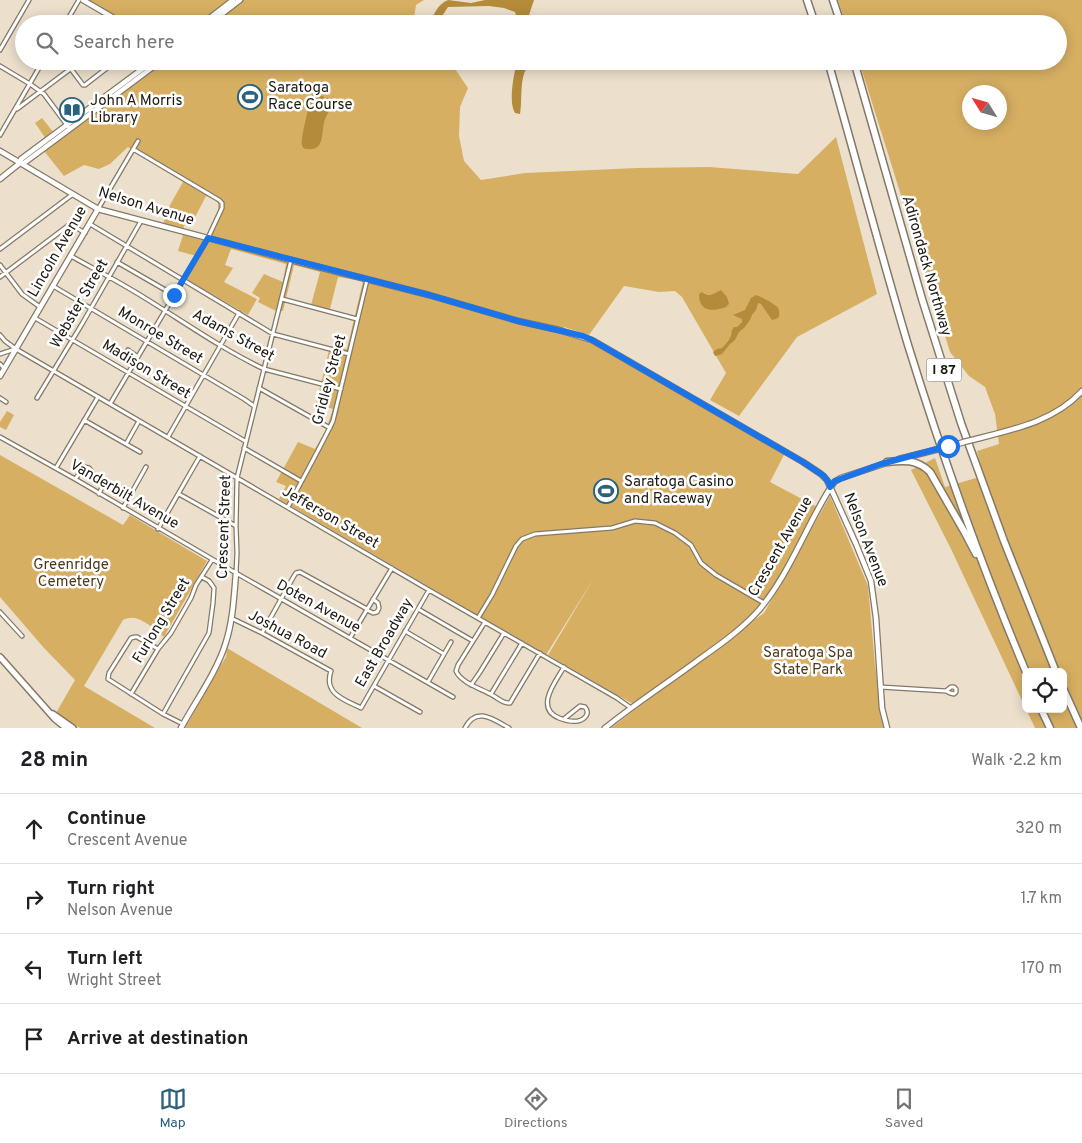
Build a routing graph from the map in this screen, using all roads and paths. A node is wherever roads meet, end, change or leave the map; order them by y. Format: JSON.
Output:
{"nodes":[{"id":1,"x":29,"y":0,"type":"edge"},
{"id":2,"x":81,"y":0,"type":"edge"},
{"id":3,"x":233,"y":0,"type":"edge"},
{"id":4,"x":240,"y":0,"type":"edge"},
{"id":5,"x":807,"y":0,"type":"edge"},
{"id":6,"x":833,"y":0,"type":"edge"},
{"id":7,"x":20,"y":15,"type":"edge"},
{"id":8,"x":71,"y":15,"type":"edge"},
{"id":9,"x":108,"y":15,"type":"edge"},
{"id":10,"x":214,"y":15,"type":"edge"},
{"id":11,"x":221,"y":15,"type":"edge"},
{"id":12,"x":813,"y":15,"type":"edge"},
{"id":13,"x":838,"y":15,"type":"edge"},
{"id":14,"x":15,"y":24,"type":"edge"},
{"id":15,"x":0,"y":50,"type":"edge"},
{"id":16,"x":0,"y":66,"type":"edge"},
{"id":17,"x":38,"y":70,"type":"edge"},
{"id":18,"x":70,"y":70,"type":"edge"},
{"id":19,"x":72,"y":70,"type":"edge"},
{"id":20,"x":104,"y":70,"type":"edge"},
{"id":21,"x":141,"y":70,"type":"edge"},
{"id":22,"x":147,"y":70,"type":"edge"},
{"id":23,"x":831,"y":70,"type":"edge"},
{"id":24,"x":857,"y":70,"type":"edge"},
{"id":25,"x":30,"y":84,"type":"junction"},
{"id":26,"x":41,"y":91,"type":"junction"},
{"id":27,"x":14,"y":111,"type":"junction"},
{"id":28,"x":68,"y":127,"type":"junction"},
{"id":29,"x":0,"y":135,"type":"edge"},
{"id":30,"x":138,"y":141,"type":"dead end"},
{"id":31,"x":133,"y":150,"type":"junction"},
{"id":32,"x":0,"y":151,"type":"edge"},
{"id":33,"x":20,"y":163,"type":"junction"},
{"id":34,"x":0,"y":179,"type":"edge"},
{"id":35,"x":73,"y":194,"type":"junction"},
{"id":36,"x":98,"y":209,"type":"junction"},
{"id":37,"x":141,"y":221,"type":"junction"},
{"id":38,"x":90,"y":224,"type":"junction"},
{"id":39,"x":85,"y":232,"type":"junction"},
{"id":40,"x":208,"y":238,"type":"junction"},
{"id":41,"x":127,"y":246,"type":"junction"},
{"id":42,"x":0,"y":250,"type":"edge"},
{"id":43,"x":71,"y":256,"type":"junction"},
{"id":44,"x":291,"y":260,"type":"junction"},
{"id":45,"x":117,"y":262,"type":"junction"},
{"id":46,"x":0,"y":265,"type":"edge"},
{"id":47,"x":6,"y":273,"type":"junction"},
{"id":48,"x":0,"y":277,"type":"edge"},
{"id":49,"x":108,"y":277,"type":"junction"},
{"id":50,"x":183,"y":279,"type":"junction"},
{"id":51,"x":367,"y":280,"type":"junction"},
{"id":52,"x":53,"y":286,"type":"junction"},
{"id":53,"x":174,"y":295,"type":"junction"},
{"id":54,"x":282,"y":300,"type":"junction"},
{"id":55,"x":41,"y":307,"type":"junction"},
{"id":56,"x":91,"y":309,"type":"junction"},
{"id":57,"x":165,"y":311,"type":"junction"},
{"id":58,"x":239,"y":313,"type":"junction"},
{"id":59,"x":35,"y":318,"type":"junction"},
{"id":60,"x":357,"y":319,"type":"junction"},
{"id":61,"x":274,"y":334,"type":"junction"},
{"id":62,"x":0,"y":335,"type":"edge"},
{"id":63,"x":72,"y":340,"type":"junction"},
{"id":64,"x":147,"y":341,"type":"junction"},
{"id":65,"x":221,"y":345,"type":"junction"},
{"id":66,"x":16,"y":349,"type":"junction"},
{"id":67,"x":128,"y":350,"type":"dead end"},
{"id":68,"x":0,"y":354,"type":"edge"},
{"id":69,"x":349,"y":354,"type":"junction"},
{"id":70,"x":138,"y":356,"type":"junction"},
{"id":71,"x":2,"y":366,"type":"edge"},
{"id":72,"x":264,"y":369,"type":"junction"},
{"id":73,"x":53,"y":371,"type":"junction"},
{"id":74,"x":129,"y":373,"type":"junction"},
{"id":75,"x":204,"y":375,"type":"junction"},
{"id":76,"x":0,"y":376,"type":"edge"},
{"id":77,"x":259,"y":388,"type":"junction"},
{"id":78,"x":340,"y":389,"type":"junction"},
{"id":79,"x":1082,"y":391,"type":"edge"},
{"id":80,"x":98,"y":397,"type":"junction"},
{"id":81,"x":0,"y":398,"type":"edge"},
{"id":82,"x":37,"y":398,"type":"dead end"},
{"id":83,"x":6,"y":402,"type":"dead end"},
{"id":84,"x":110,"y":404,"type":"junction"},
{"id":85,"x":254,"y":406,"type":"junction"},
{"id":86,"x":186,"y":407,"type":"junction"},
{"id":87,"x":84,"y":420,"type":"junction"},
{"id":88,"x":139,"y":421,"type":"junction"},
{"id":89,"x":330,"y":428,"type":"junction"},
{"id":90,"x":0,"y":437,"type":"edge"},
{"id":91,"x":168,"y":438,"type":"junction"},
{"id":92,"x":245,"y":441,"type":"junction"},
{"id":93,"x":126,"y":444,"type":"junction"},
{"id":94,"x":244,"y":448,"type":"junction"},
{"id":95,"x":140,"y":452,"type":"dead end"},
{"id":96,"x":200,"y":456,"type":"junction"},
{"id":97,"x":887,"y":462,"type":"junction"},
{"id":98,"x":146,"y":467,"type":"dead end"},
{"id":99,"x":56,"y":468,"type":"junction"},
{"id":100,"x":237,"y":478,"type":"junction"},
{"id":101,"x":75,"y":479,"type":"junction"},
{"id":102,"x":301,"y":481,"type":"junction"},
{"id":103,"x":830,"y":487,"type":"junction"},
{"id":104,"x":100,"y":494,"type":"junction"},
{"id":105,"x":179,"y":494,"type":"junction"},
{"id":106,"x":288,"y":507,"type":"junction"},
{"id":107,"x":123,"y":508,"type":"junction"},
{"id":108,"x":236,"y":526,"type":"junction"},
{"id":109,"x":158,"y":529,"type":"junction"},
{"id":110,"x":212,"y":560,"type":"junction"},
{"id":111,"x":392,"y":568,"type":"junction"},
{"id":112,"x":236,"y":574,"type":"junction"},
{"id":113,"x":202,"y":577,"type":"junction"},
{"id":114,"x":430,"y":590,"type":"junction"},
{"id":115,"x":994,"y":592,"type":"junction"},
{"id":116,"x":281,"y":599,"type":"junction"},
{"id":117,"x":373,"y":599,"type":"junction"},
{"id":118,"x":764,"y":603,"type":"junction"},
{"id":119,"x":367,"y":609,"type":"junction"},
{"id":120,"x":418,"y":609,"type":"junction"},
{"id":121,"x":0,"y":612,"type":"edge"},
{"id":122,"x":231,"y":618,"type":"junction"},
{"id":123,"x":478,"y":618,"type":"junction"},
{"id":124,"x":485,"y":622,"type":"junction"},
{"id":125,"x":405,"y":631,"type":"junction"},
{"id":126,"x":262,"y":633,"type":"junction"},
{"id":127,"x":504,"y":633,"type":"junction"},
{"id":128,"x":22,"y":636,"type":"dead end"},
{"id":129,"x":350,"y":638,"type":"junction"},
{"id":130,"x":473,"y":641,"type":"junction"},
{"id":131,"x":450,"y":642,"type":"dead end"},
{"id":132,"x":522,"y":643,"type":"junction"},
{"id":133,"x":158,"y":649,"type":"junction"},
{"id":134,"x":540,"y":653,"type":"junction"},
{"id":135,"x":444,"y":654,"type":"junction"},
{"id":136,"x":0,"y":657,"type":"edge"},
{"id":137,"x":389,"y":659,"type":"junction"},
{"id":138,"x":564,"y":667,"type":"junction"},
{"id":139,"x":1024,"y":668,"type":"edge"},
{"id":140,"x":1054,"y":668,"type":"edge"},
{"id":141,"x":428,"y":682,"type":"junction"},
{"id":142,"x":471,"y":684,"type":"junction"},
{"id":143,"x":374,"y":686,"type":"junction"},
{"id":144,"x":880,"y":687,"type":"junction"},
{"id":145,"x":946,"y":690,"type":"dead end"},
{"id":146,"x":131,"y":694,"type":"junction"},
{"id":147,"x":491,"y":694,"type":"junction"},
{"id":148,"x":453,"y":696,"type":"dead end"},
{"id":149,"x":1067,"y":697,"type":"edge"},
{"id":150,"x":361,"y":708,"type":"joint"},
{"id":151,"x":631,"y":709,"type":"junction"},
{"id":152,"x":420,"y":712,"type":"dead end"},
{"id":153,"x":1044,"y":713,"type":"edge"},
{"id":154,"x":163,"y":714,"type":"junction"},
{"id":155,"x":564,"y":719,"type":"junction"},
{"id":156,"x":182,"y":726,"type":"edge"},
{"id":157,"x":70,"y":728,"type":"edge"},
{"id":158,"x":466,"y":728,"type":"edge"},
{"id":159,"x":508,"y":728,"type":"edge"},
{"id":160,"x":606,"y":728,"type":"edge"},
{"id":161,"x":887,"y":728,"type":"edge"},
{"id":162,"x":1050,"y":728,"type":"edge"},
{"id":163,"x":1081,"y":728,"type":"edge"}],
"edges":[{"from":1,"to":7,"type":"street"},
{"from":2,"to":8,"type":"street"},
{"from":2,"to":9,"type":"street"},
{"from":3,"to":10,"type":"street"},
{"from":4,"to":11,"type":"street"},
{"from":5,"to":12,"type":"highway"},
{"from":6,"to":13,"type":"highway"},
{"from":14,"to":15,"type":"street"},
{"from":16,"to":25,"type":"street"},
{"from":17,"to":25,"type":"street"},
{"from":18,"to":26,"type":"street"},
{"from":19,"to":20,"type":"street"},
{"from":21,"to":28,"type":"street"},
{"from":22,"to":28,"type":"street"},
{"from":23,"to":115,"type":"highway","number":"I 87"},
{"from":24,"to":140,"type":"highway","name":"Adirondack Northway","number":"I 87"},
{"from":25,"to":26,"type":"street"},
{"from":25,"to":27,"type":"street"},
{"from":26,"to":27,"type":"street"},
{"from":26,"to":28,"type":"street"},
{"from":27,"to":29,"type":"street"},
{"from":28,"to":33,"type":"street"},
{"from":30,"to":31,"type":"street","name":"Lincoln Avenue"},
{"from":31,"to":36,"type":"street","name":"Lincoln Avenue"},
{"from":31,"to":40,"type":"street"},
{"from":32,"to":33,"type":"street","name":"Nelson Avenue"},
{"from":33,"to":34,"type":"street"},
{"from":33,"to":35,"type":"street","name":"Nelson Avenue"},
{"from":35,"to":36,"type":"street","name":"Nelson Avenue"},
{"from":35,"to":42,"type":"street"},
{"from":36,"to":37,"type":"street","name":"Nelson Avenue"},
{"from":36,"to":38,"type":"street","name":"Lincoln Avenue"},
{"from":37,"to":40,"type":"street","name":"Nelson Avenue"},
{"from":37,"to":41,"type":"street","name":"Webster Street"},
{"from":38,"to":39,"type":"street","name":"Lincoln Avenue"},
{"from":38,"to":41,"type":"street"},
{"from":39,"to":43,"type":"street","name":"Lincoln Avenue"},
{"from":39,"to":47,"type":"street"},
{"from":40,"to":44,"type":"street","name":"Nelson Avenue"},
{"from":40,"to":50,"type":"street"},
{"from":41,"to":45,"type":"street","name":"Webster Street"},
{"from":41,"to":50,"type":"street"},
{"from":43,"to":49,"type":"street","name":"Adams Street"},
{"from":43,"to":52,"type":"street","name":"Lincoln Avenue"},
{"from":44,"to":51,"type":"street","name":"Nelson Avenue"},
{"from":44,"to":54,"type":"street","name":"Crescent Street"},
{"from":45,"to":49,"type":"street","name":"Webster Street"},
{"from":45,"to":53,"type":"street"},
{"from":46,"to":47,"type":"street"},
{"from":47,"to":48,"type":"street"},
{"from":47,"to":55,"type":"street"},
{"from":49,"to":56,"type":"street","name":"Webster Street"},
{"from":49,"to":57,"type":"street","name":"Adams Street"},
{"from":50,"to":53,"type":"street"},
{"from":50,"to":58,"type":"street"},
{"from":51,"to":60,"type":"street","name":"Gridley Street"},
{"from":51,"to":103,"type":"street","name":"Nelson Avenue"},
{"from":52,"to":55,"type":"street","name":"Lincoln Avenue"},
{"from":52,"to":56,"type":"street","name":"Monroe Street"},
{"from":53,"to":57,"type":"street"},
{"from":54,"to":60,"type":"street"},
{"from":54,"to":61,"type":"street","name":"Crescent Street"},
{"from":55,"to":59,"type":"street","name":"Lincoln Avenue"},
{"from":56,"to":63,"type":"street","name":"Webster Street"},
{"from":56,"to":64,"type":"street","name":"Monroe Street"},
{"from":57,"to":64,"type":"street"},
{"from":57,"to":65,"type":"street","name":"Adams Street"},
{"from":58,"to":61,"type":"street"},
{"from":58,"to":65,"type":"street"},
{"from":59,"to":63,"type":"street","name":"Madison Street"},
{"from":59,"to":66,"type":"street","name":"Lincoln Avenue"},
{"from":60,"to":69,"type":"street","name":"Gridley Street"},
{"from":61,"to":69,"type":"street"},
{"from":61,"to":72,"type":"street","name":"Crescent Street"},
{"from":62,"to":66,"type":"street","name":"Jefferson Street"},
{"from":63,"to":73,"type":"street","name":"Webster Street"},
{"from":63,"to":74,"type":"street","name":"Madison Street"},
{"from":64,"to":70,"type":"street"},
{"from":64,"to":75,"type":"street","name":"Monroe Street"},
{"from":65,"to":72,"type":"street","name":"Adams Street"},
{"from":65,"to":75,"type":"street"},
{"from":66,"to":68,"type":"street"},
{"from":66,"to":71,"type":"street","name":"Lincoln Avenue"},
{"from":66,"to":73,"type":"street","name":"Jefferson Street"},
{"from":67,"to":70,"type":"street"},
{"from":69,"to":78,"type":"street","name":"Gridley Street"},
{"from":70,"to":74,"type":"street"},
{"from":71,"to":76,"type":"street","name":"Lincoln Avenue"},
{"from":72,"to":77,"type":"street","name":"Crescent Street"},
{"from":72,"to":78,"type":"street","name":"Adams Street"},
{"from":73,"to":80,"type":"street","name":"Jefferson Street"},
{"from":73,"to":82,"type":"street","name":"Webster Street"},
{"from":74,"to":84,"type":"street"},
{"from":74,"to":86,"type":"street","name":"Madison Street"},
{"from":75,"to":85,"type":"street","name":"Monroe Street"},
{"from":75,"to":86,"type":"street"},
{"from":77,"to":85,"type":"street","name":"Crescent Street"},
{"from":77,"to":89,"type":"street"},
{"from":78,"to":89,"type":"street","name":"Gridley Street"},
{"from":79,"to":97,"type":"street","name":"Crescent Avenue","bridge":true},
{"from":80,"to":84,"type":"street","name":"Jefferson Street"},
{"from":80,"to":87,"type":"street"},
{"from":81,"to":83,"type":"street"},
{"from":84,"to":88,"type":"street","name":"Jefferson Street"},
{"from":85,"to":92,"type":"street","name":"Crescent Street"},
{"from":86,"to":91,"type":"street"},
{"from":86,"to":92,"type":"street","name":"Madison Street"},
{"from":87,"to":93,"type":"street"},
{"from":87,"to":99,"type":"street"},
{"from":88,"to":91,"type":"street","name":"Jefferson Street"},
{"from":88,"to":93,"type":"street"},
{"from":89,"to":102,"type":"street","name":"Gridley Street"},
{"from":90,"to":99,"type":"street","name":"Vanderbilt Avenue"},
{"from":91,"to":96,"type":"street","name":"Jefferson Street"},
{"from":92,"to":94,"type":"street","name":"Crescent Street"},
{"from":93,"to":95,"type":"street"},
{"from":94,"to":100,"type":"street","name":"Crescent Street"},
{"from":94,"to":102,"type":"street"},
{"from":96,"to":100,"type":"street","name":"Jefferson Street"},
{"from":96,"to":105,"type":"street"},
{"from":97,"to":103,"type":"street","name":"Crescent Avenue"},
{"from":97,"to":115,"type":"highway"},
{"from":98,"to":107,"type":"street"},
{"from":99,"to":101,"type":"street","name":"Vanderbilt Avenue"},
{"from":100,"to":106,"type":"street","name":"Jefferson Street"},
{"from":100,"to":108,"type":"street","name":"Crescent Street"},
{"from":101,"to":104,"type":"street","name":"Vanderbilt Avenue"},
{"from":101,"to":104,"type":"street"},
{"from":102,"to":106,"type":"street","name":"Gridley Street"},
{"from":103,"to":118,"type":"street","name":"Crescent Avenue"},
{"from":103,"to":144,"type":"street","name":"Nelson Avenue"},
{"from":104,"to":107,"type":"street","name":"Vanderbilt Avenue"},
{"from":105,"to":108,"type":"street"},
{"from":105,"to":109,"type":"street"},
{"from":106,"to":111,"type":"street","name":"Jefferson Street"},
{"from":107,"to":109,"type":"street","name":"Vanderbilt Avenue"},
{"from":108,"to":112,"type":"street","name":"Crescent Street"},
{"from":109,"to":110,"type":"street","name":"Vanderbilt Avenue"},
{"from":110,"to":112,"type":"street","name":"Vanderbilt Avenue"},
{"from":110,"to":113,"type":"street","name":"Furlong Street"},
{"from":111,"to":114,"type":"street","name":"Jefferson Street"},
{"from":111,"to":117,"type":"street"},
{"from":112,"to":116,"type":"street","name":"Doten Avenue"},
{"from":112,"to":122,"type":"street","name":"Crescent Street"},
{"from":113,"to":133,"type":"street","name":"Furlong Street"},
{"from":113,"to":154,"type":"street"},
{"from":114,"to":120,"type":"street","name":"East Broadway"},
{"from":114,"to":123,"type":"street","name":"Jefferson Street"},
{"from":115,"to":139,"type":"highway","number":"I 87"},
{"from":116,"to":119,"type":"street"},
{"from":116,"to":126,"type":"street"},
{"from":116,"to":129,"type":"street","name":"Doten Avenue"},
{"from":117,"to":119,"type":"street"},
{"from":117,"to":119,"type":"street"},
{"from":118,"to":123,"type":"street"},
{"from":118,"to":151,"type":"street","name":"Crescent Avenue"},
{"from":119,"to":129,"type":"street"},
{"from":120,"to":125,"type":"street","name":"East Broadway"},
{"from":120,"to":130,"type":"street"},
{"from":121,"to":128,"type":"street"},
{"from":122,"to":126,"type":"street","name":"Joshua Road"},
{"from":122,"to":156,"type":"street","name":"Crescent Street"},
{"from":123,"to":124,"type":"street","name":"Jefferson Street"},
{"from":124,"to":127,"type":"street","name":"Jefferson Street"},
{"from":124,"to":130,"type":"street"},
{"from":125,"to":135,"type":"street"},
{"from":125,"to":137,"type":"street","name":"East Broadway"},
{"from":126,"to":150,"type":"street","name":"Joshua Road"},
{"from":127,"to":132,"type":"street","name":"Jefferson Street"},
{"from":127,"to":142,"type":"street"},
{"from":129,"to":137,"type":"street","name":"Doten Avenue"},
{"from":130,"to":142,"type":"street"},
{"from":131,"to":135,"type":"street"},
{"from":132,"to":134,"type":"street","name":"Jefferson Street"},
{"from":132,"to":147,"type":"street"},
{"from":133,"to":146,"type":"street","name":"Furlong Street"},
{"from":133,"to":146,"type":"street"},
{"from":134,"to":138,"type":"street","name":"Jefferson Street"},
{"from":134,"to":147,"type":"street"},
{"from":135,"to":141,"type":"street"},
{"from":136,"to":157,"type":"main road"},
{"from":137,"to":141,"type":"street","name":"Doten Avenue"},
{"from":137,"to":143,"type":"street","name":"East Broadway"},
{"from":138,"to":151,"type":"street","name":"Jefferson Street"},
{"from":138,"to":155,"type":"street"},
{"from":141,"to":148,"type":"street","name":"Doten Avenue"},
{"from":142,"to":147,"type":"street"},
{"from":143,"to":150,"type":"street","name":"East Broadway"},
{"from":143,"to":152,"type":"street"},
{"from":144,"to":145,"type":"street"},
{"from":144,"to":161,"type":"street","name":"Nelson Avenue"},
{"from":146,"to":154,"type":"street"},
{"from":149,"to":163,"type":"highway"},
{"from":151,"to":160,"type":"street","name":"Crescent Avenue"},
{"from":153,"to":162,"type":"highway"},
{"from":154,"to":156,"type":"street"},
{"from":155,"to":155,"type":"street"},
{"from":158,"to":159,"type":"street"}]}
